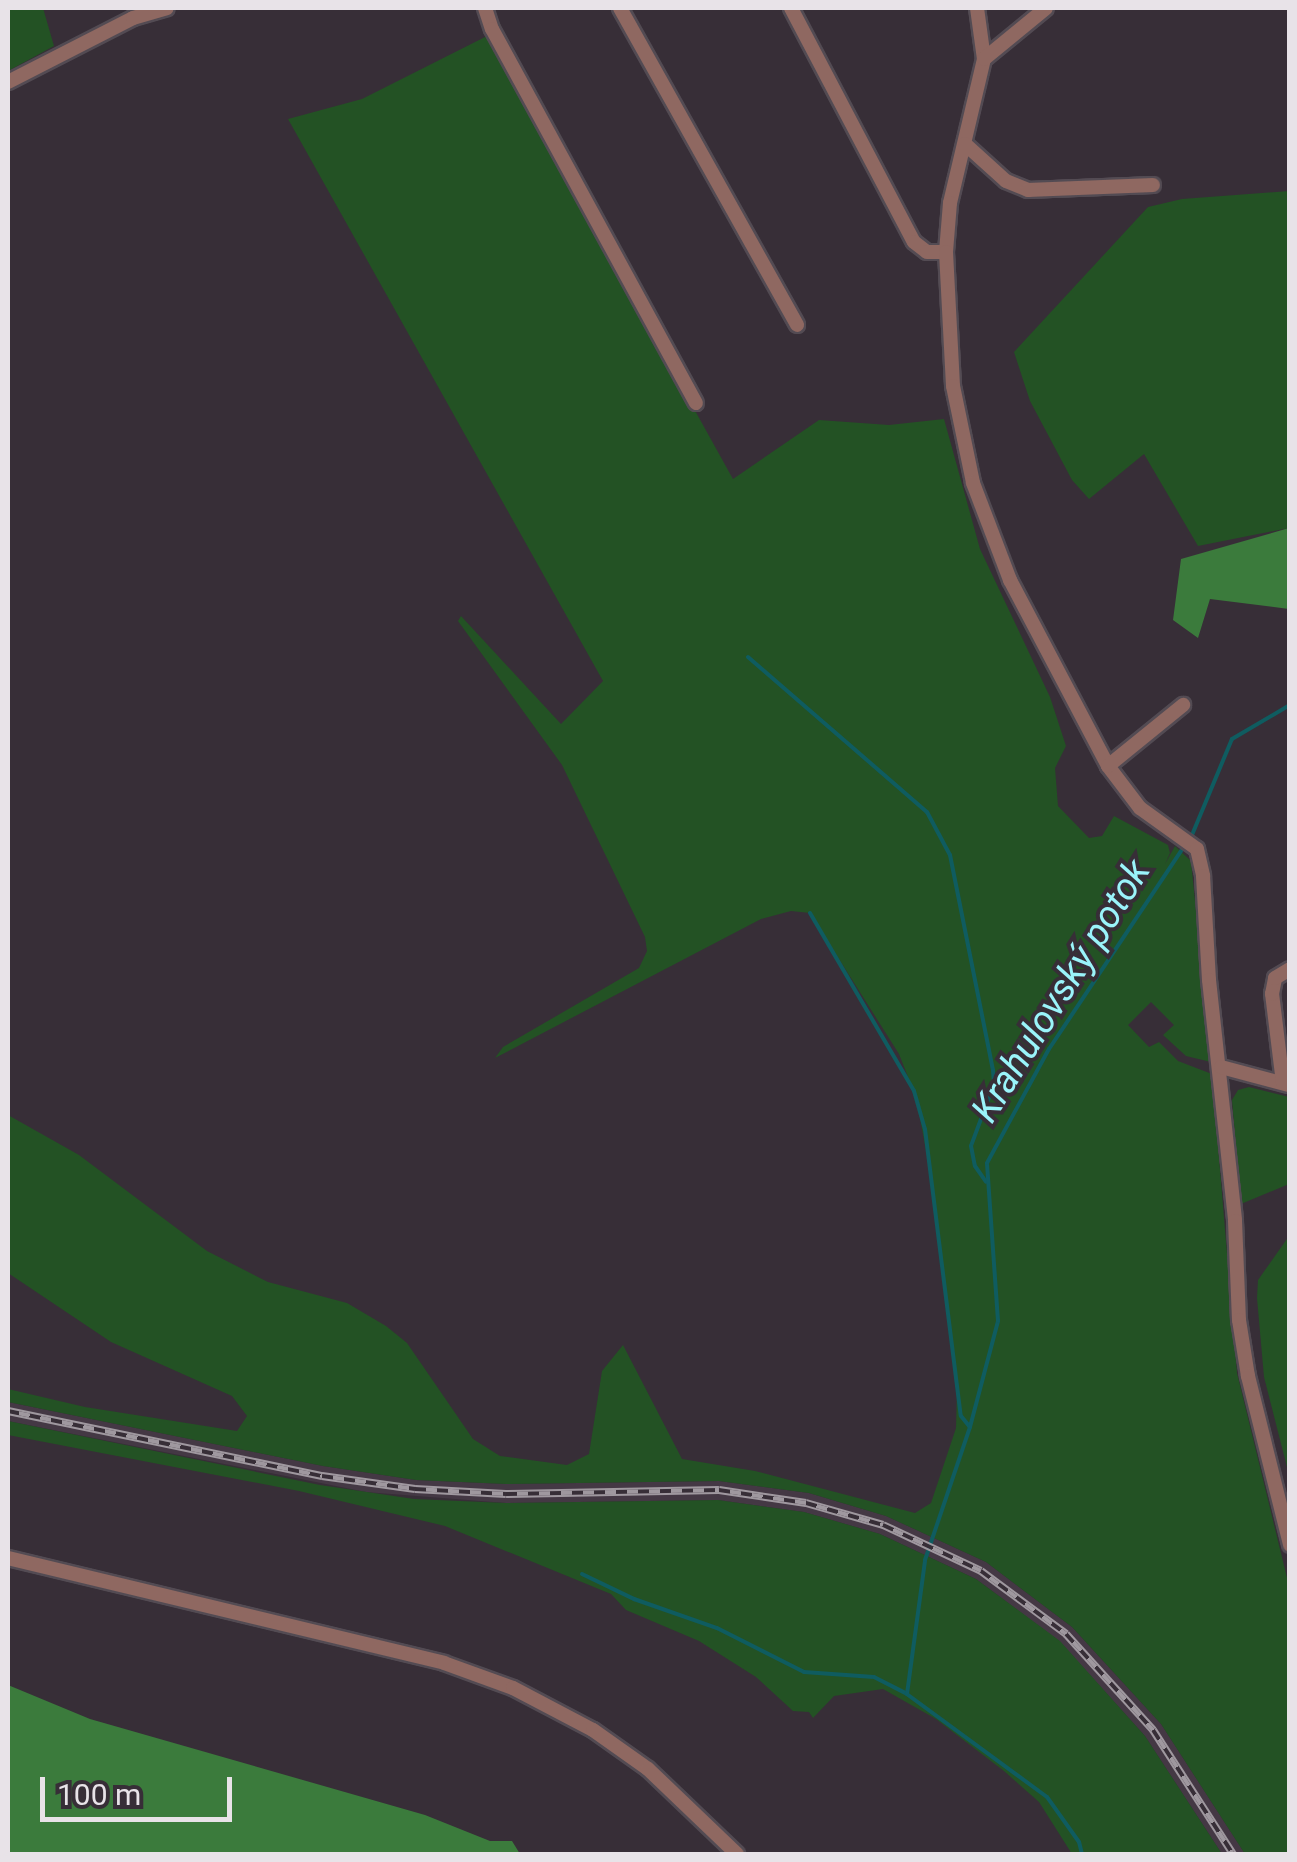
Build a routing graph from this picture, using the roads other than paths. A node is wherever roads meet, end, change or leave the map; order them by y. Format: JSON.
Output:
{"nodes":[{"id":1,"x":168,"y":8,"type":"edge"},
{"id":2,"x":484,"y":8,"type":"edge"},
{"id":3,"x":620,"y":8,"type":"edge"},
{"id":4,"x":791,"y":8,"type":"edge"},
{"id":5,"x":977,"y":8,"type":"edge"},
{"id":6,"x":1046,"y":8,"type":"edge"},
{"id":7,"x":984,"y":59,"type":"junction"},
{"id":8,"x":8,"y":82,"type":"edge"},
{"id":9,"x":965,"y":144,"type":"junction"},
{"id":10,"x":1153,"y":185,"type":"dead end"},
{"id":11,"x":946,"y":252,"type":"junction"},
{"id":12,"x":798,"y":326,"type":"dead end"},
{"id":13,"x":696,"y":403,"type":"dead end"},
{"id":14,"x":1183,"y":706,"type":"dead end"},
{"id":15,"x":1108,"y":766,"type":"junction"},
{"id":16,"x":1290,"y":970,"type":"edge"},
{"id":17,"x":1221,"y":1067,"type":"junction"},
{"id":18,"x":1286,"y":1084,"type":"edge"},
{"id":19,"x":1290,"y":1545,"type":"edge"},
{"id":20,"x":8,"y":1558,"type":"edge"},
{"id":21,"x":737,"y":1854,"type":"edge"}],
"edges":[{"from":1,"to":8,"type":"street"},
{"from":2,"to":13,"type":"street"},
{"from":3,"to":12,"type":"street"},
{"from":4,"to":11,"type":"street"},
{"from":5,"to":7,"type":"street"},
{"from":6,"to":7,"type":"street"},
{"from":7,"to":9,"type":"street"},
{"from":9,"to":10,"type":"street"},
{"from":9,"to":11,"type":"street"},
{"from":11,"to":15,"type":"street"},
{"from":14,"to":15,"type":"street"},
{"from":15,"to":17,"type":"street"},
{"from":16,"to":18,"type":"street"},
{"from":17,"to":18,"type":"street"},
{"from":17,"to":19,"type":"street"},
{"from":20,"to":21,"type":"street"}]}
